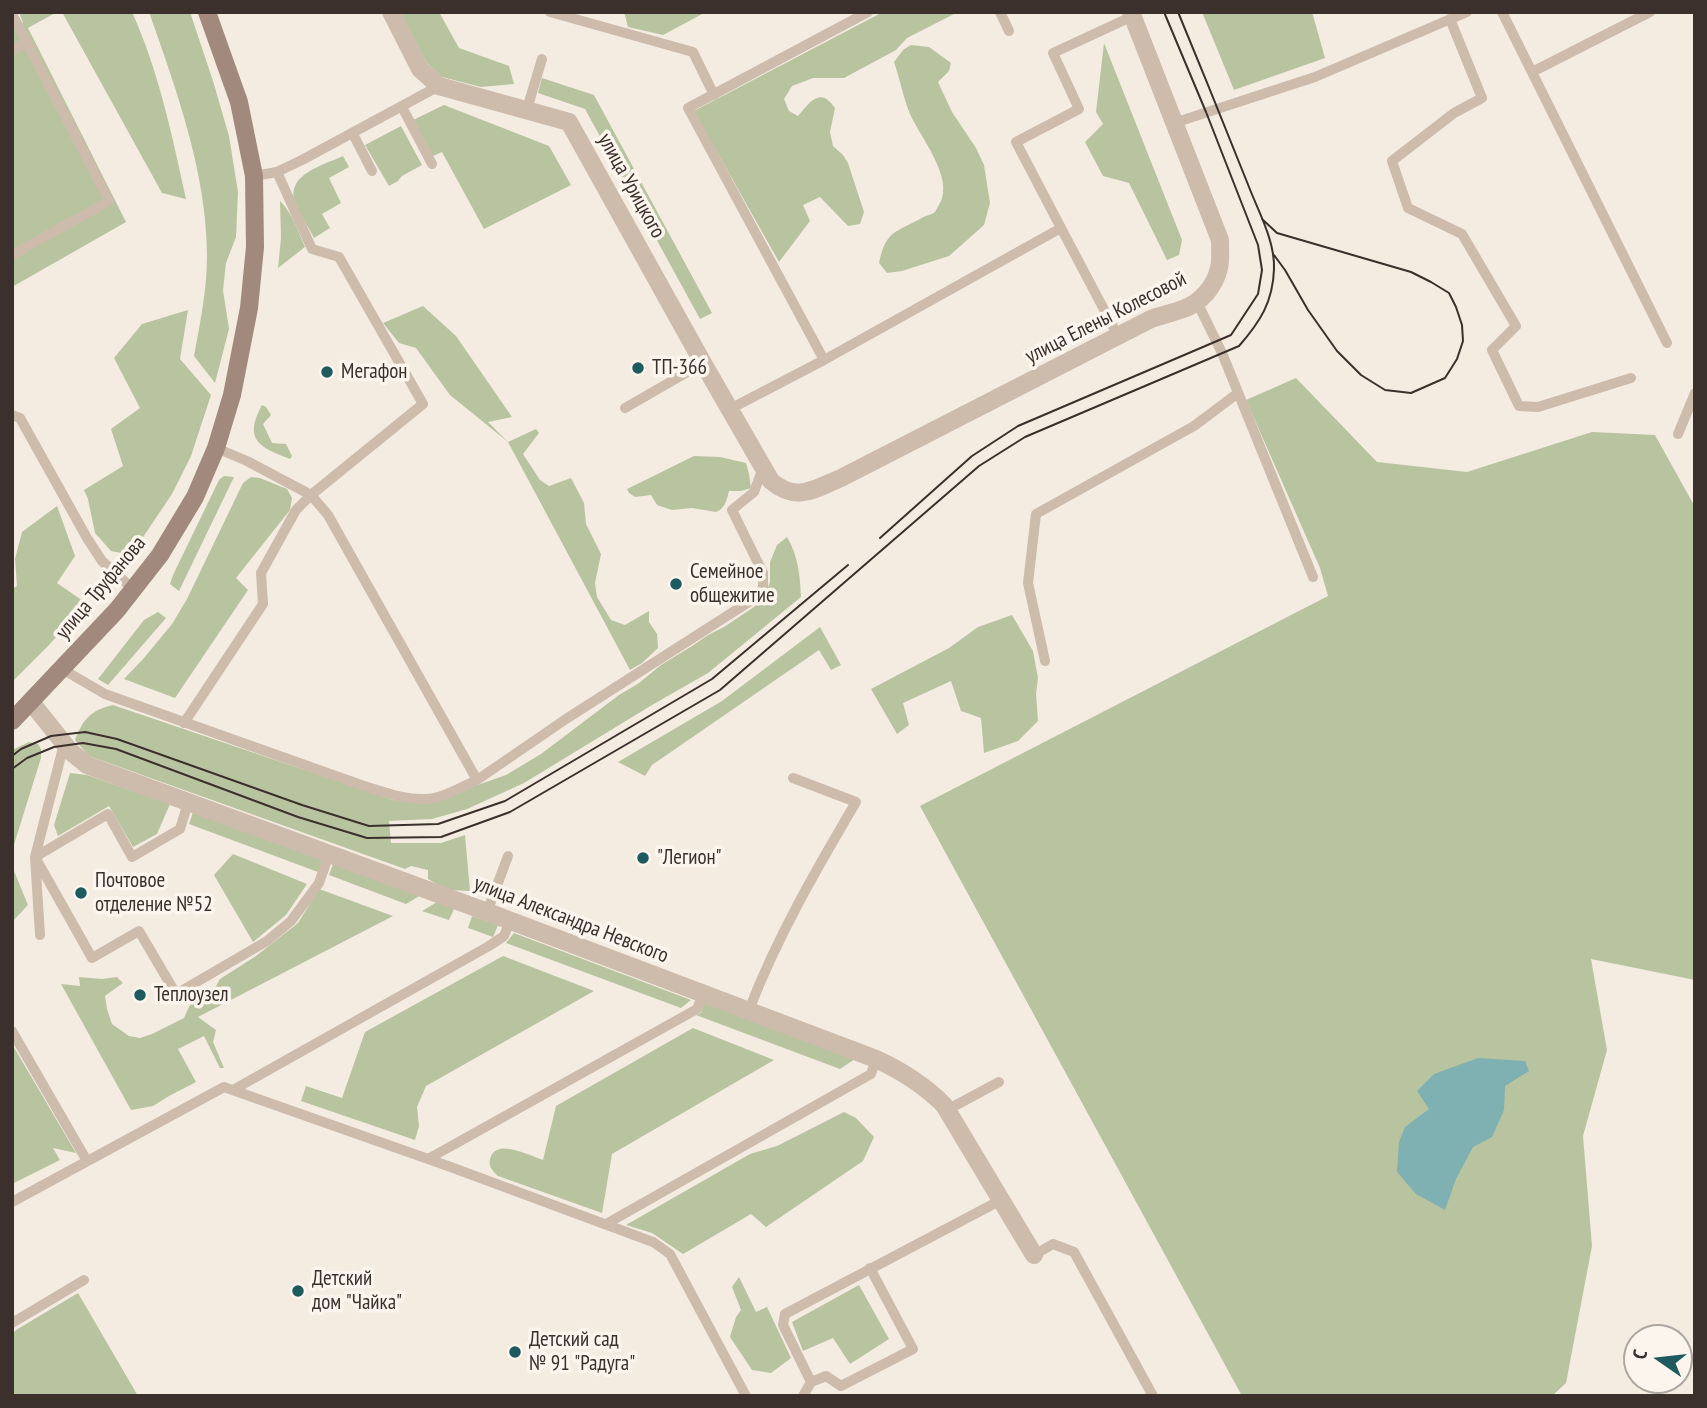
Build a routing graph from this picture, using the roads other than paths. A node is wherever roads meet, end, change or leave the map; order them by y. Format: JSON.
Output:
{"nodes":[{"id":1,"x":207,"y":12,"type":"edge"},
{"id":2,"x":391,"y":12,"type":"edge"},
{"id":3,"x":868,"y":12,"type":"edge"},
{"id":4,"x":1000,"y":12,"type":"edge"},
{"id":5,"x":1467,"y":12,"type":"edge"},
{"id":6,"x":1502,"y":12,"type":"edge"},
{"id":7,"x":1650,"y":12,"type":"edge"},
{"id":8,"x":553,"y":13,"type":"edge"},
{"id":9,"x":12,"y":14,"type":"edge"},
{"id":10,"x":1132,"y":14,"type":"edge"},
{"id":11,"x":1450,"y":19,"type":"junction"},
{"id":12,"x":551,"y":26,"type":"dead end"},
{"id":13,"x":1010,"y":31,"type":"dead end"},
{"id":14,"x":27,"y":42,"type":"junction"},
{"id":15,"x":12,"y":50,"type":"edge"},
{"id":16,"x":542,"y":59,"type":"dead end"},
{"id":17,"x":1532,"y":72,"type":"junction"},
{"id":18,"x":439,"y":86,"type":"junction"},
{"id":19,"x":714,"y":95,"type":"junction"},
{"id":20,"x":401,"y":107,"type":"junction"},
{"id":21,"x":527,"y":109,"type":"junction"},
{"id":22,"x":1174,"y":123,"type":"junction"},
{"id":23,"x":353,"y":134,"type":"junction"},
{"id":24,"x":432,"y":164,"type":"dead end"},
{"id":25,"x":372,"y":171,"type":"dead end"},
{"id":26,"x":277,"y":172,"type":"junction"},
{"id":27,"x":254,"y":176,"type":"junction"},
{"id":28,"x":1061,"y":228,"type":"junction"},
{"id":29,"x":12,"y":255,"type":"edge"},
{"id":30,"x":1197,"y":302,"type":"junction"},
{"id":31,"x":1118,"y":336,"type":"junction"},
{"id":32,"x":1667,"y":343,"type":"dead end"},
{"id":33,"x":824,"y":360,"type":"junction"},
{"id":34,"x":703,"y":363,"type":"junction"},
{"id":35,"x":1631,"y":378,"type":"dead end"},
{"id":36,"x":1238,"y":393,"type":"junction"},
{"id":37,"x":1695,"y":393,"type":"edge"},
{"id":38,"x":625,"y":408,"type":"dead end"},
{"id":39,"x":730,"y":409,"type":"junction"},
{"id":40,"x":12,"y":415,"type":"edge"},
{"id":41,"x":1678,"y":434,"type":"dead end"},
{"id":42,"x":216,"y":448,"type":"junction"},
{"id":43,"x":763,"y":467,"type":"junction"},
{"id":44,"x":311,"y":495,"type":"junction"},
{"id":45,"x":1313,"y":577,"type":"dead end"},
{"id":46,"x":134,"y":590,"type":"junction"},
{"id":47,"x":1045,"y":661,"type":"dead end"},
{"id":48,"x":62,"y":668,"type":"junction"},
{"id":49,"x":31,"y":702,"type":"junction"},
{"id":50,"x":12,"y":721,"type":"edge"},
{"id":51,"x":184,"y":723,"type":"junction"},
{"id":52,"x":64,"y":744,"type":"junction"},
{"id":53,"x":793,"y":778,"type":"dead end"},
{"id":54,"x":477,"y":780,"type":"junction"},
{"id":55,"x":188,"y":803,"type":"junction"},
{"id":56,"x":329,"y":854,"type":"junction"},
{"id":57,"x":508,"y":856,"type":"dead end"},
{"id":58,"x":35,"y":857,"type":"junction"},
{"id":59,"x":487,"y":912,"type":"junction"},
{"id":60,"x":510,"y":921,"type":"junction"},
{"id":61,"x":40,"y":935,"type":"dead end"},
{"id":62,"x":703,"y":994,"type":"junction"},
{"id":63,"x":749,"y":1010,"type":"junction"},
{"id":64,"x":12,"y":1031,"type":"edge"},
{"id":65,"x":876,"y":1059,"type":"junction"},
{"id":66,"x":999,"y":1082,"type":"dead end"},
{"id":67,"x":233,"y":1090,"type":"junction"},
{"id":68,"x":947,"y":1110,"type":"junction"},
{"id":69,"x":428,"y":1159,"type":"junction"},
{"id":70,"x":87,"y":1161,"type":"junction"},
{"id":71,"x":1001,"y":1200,"type":"junction"},
{"id":72,"x":12,"y":1202,"type":"edge"},
{"id":73,"x":606,"y":1224,"type":"junction"},
{"id":74,"x":1034,"y":1255,"type":"joint"},
{"id":75,"x":870,"y":1268,"type":"junction"},
{"id":76,"x":84,"y":1280,"type":"dead end"},
{"id":77,"x":12,"y":1323,"type":"edge"},
{"id":78,"x":811,"y":1382,"type":"junction"},
{"id":79,"x":746,"y":1396,"type":"edge"},
{"id":80,"x":803,"y":1396,"type":"edge"},
{"id":81,"x":1153,"y":1396,"type":"edge"}],
"edges":[{"from":1,"to":27,"type":"street"},
{"from":2,"to":18,"type":"street"},
{"from":3,"to":19,"type":"lane"},
{"from":4,"to":13,"type":"lane"},
{"from":5,"to":11,"type":"lane"},
{"from":6,"to":17,"type":"lane"},
{"from":7,"to":17,"type":"lane"},
{"from":8,"to":12,"type":"lane"},
{"from":8,"to":19,"type":"lane"},
{"from":9,"to":14,"type":"lane"},
{"from":10,"to":22,"type":"street","name":"улица Елены Колесовой"},
{"from":10,"to":28,"type":"lane"},
{"from":11,"to":22,"type":"lane"},
{"from":11,"to":35,"type":"lane"},
{"from":14,"to":15,"type":"lane"},
{"from":14,"to":29,"type":"lane"},
{"from":16,"to":21,"type":"lane"},
{"from":17,"to":32,"type":"lane"},
{"from":18,"to":20,"type":"lane"},
{"from":18,"to":21,"type":"street","name":"улица Урицкого"},
{"from":19,"to":33,"type":"lane"},
{"from":20,"to":23,"type":"lane"},
{"from":20,"to":24,"type":"lane"},
{"from":21,"to":34,"type":"street","name":"улица Урицкого"},
{"from":22,"to":30,"type":"street","name":"улица Елены Колесовой"},
{"from":23,"to":25,"type":"lane"},
{"from":23,"to":26,"type":"lane"},
{"from":26,"to":27,"type":"lane"},
{"from":26,"to":44,"type":"lane"},
{"from":27,"to":42,"type":"street","name":"улица Труфанова"},
{"from":28,"to":31,"type":"lane"},
{"from":28,"to":33,"type":"lane"},
{"from":30,"to":31,"type":"street","name":"улица Елены Колесовой"},
{"from":30,"to":36,"type":"lane"},
{"from":31,"to":43,"type":"street","name":"улица Елены Колесовой"},
{"from":33,"to":39,"type":"lane"},
{"from":34,"to":38,"type":"lane"},
{"from":34,"to":39,"type":"street","name":"улица Урицкого"},
{"from":36,"to":45,"type":"lane"},
{"from":36,"to":47,"type":"lane"},
{"from":37,"to":41,"type":"lane"},
{"from":39,"to":43,"type":"street","name":"улица Урицкого"},
{"from":40,"to":46,"type":"lane"},
{"from":42,"to":44,"type":"lane"},
{"from":42,"to":46,"type":"street","name":"улица Труфанова"},
{"from":43,"to":54,"type":"lane"},
{"from":44,"to":51,"type":"lane"},
{"from":44,"to":54,"type":"lane"},
{"from":46,"to":48,"type":"street","name":"улица Труфанова"},
{"from":48,"to":49,"type":"street","name":"улица Труфанова"},
{"from":48,"to":51,"type":"lane"},
{"from":49,"to":50,"type":"street","name":"улица Труфанова"},
{"from":49,"to":52,"type":"street","name":"улица Александра Невского"},
{"from":51,"to":54,"type":"lane"},
{"from":52,"to":55,"type":"street","name":"улица Александра Невского"},
{"from":52,"to":58,"type":"lane"},
{"from":53,"to":63,"type":"lane"},
{"from":55,"to":56,"type":"street","name":"улица Александра Невского"},
{"from":55,"to":58,"type":"lane"},
{"from":56,"to":58,"type":"lane"},
{"from":56,"to":59,"type":"street","name":"улица Александра Невского"},
{"from":57,"to":59,"type":"lane"},
{"from":58,"to":61,"type":"lane"},
{"from":59,"to":60,"type":"street","name":"улица Александра Невского"},
{"from":60,"to":62,"type":"street","name":"улица Александра Невского"},
{"from":60,"to":67,"type":"lane"},
{"from":62,"to":63,"type":"street","name":"улица Александра Невского"},
{"from":62,"to":69,"type":"lane"},
{"from":63,"to":65,"type":"street","name":"улица Александра Невского"},
{"from":64,"to":70,"type":"lane"},
{"from":65,"to":68,"type":"street","name":"улица Александра Невского"},
{"from":65,"to":73,"type":"lane"},
{"from":66,"to":68,"type":"lane"},
{"from":67,"to":69,"type":"lane"},
{"from":67,"to":70,"type":"lane"},
{"from":68,"to":71,"type":"street","name":"улица Александра Невского"},
{"from":69,"to":73,"type":"lane"},
{"from":70,"to":72,"type":"lane"},
{"from":71,"to":74,"type":"street","name":"улица Александра Невского"},
{"from":71,"to":75,"type":"lane"},
{"from":73,"to":79,"type":"lane"},
{"from":74,"to":81,"type":"lane"},
{"from":75,"to":78,"type":"lane"},
{"from":75,"to":78,"type":"lane"},
{"from":76,"to":77,"type":"lane"},
{"from":78,"to":80,"type":"lane"}]}
